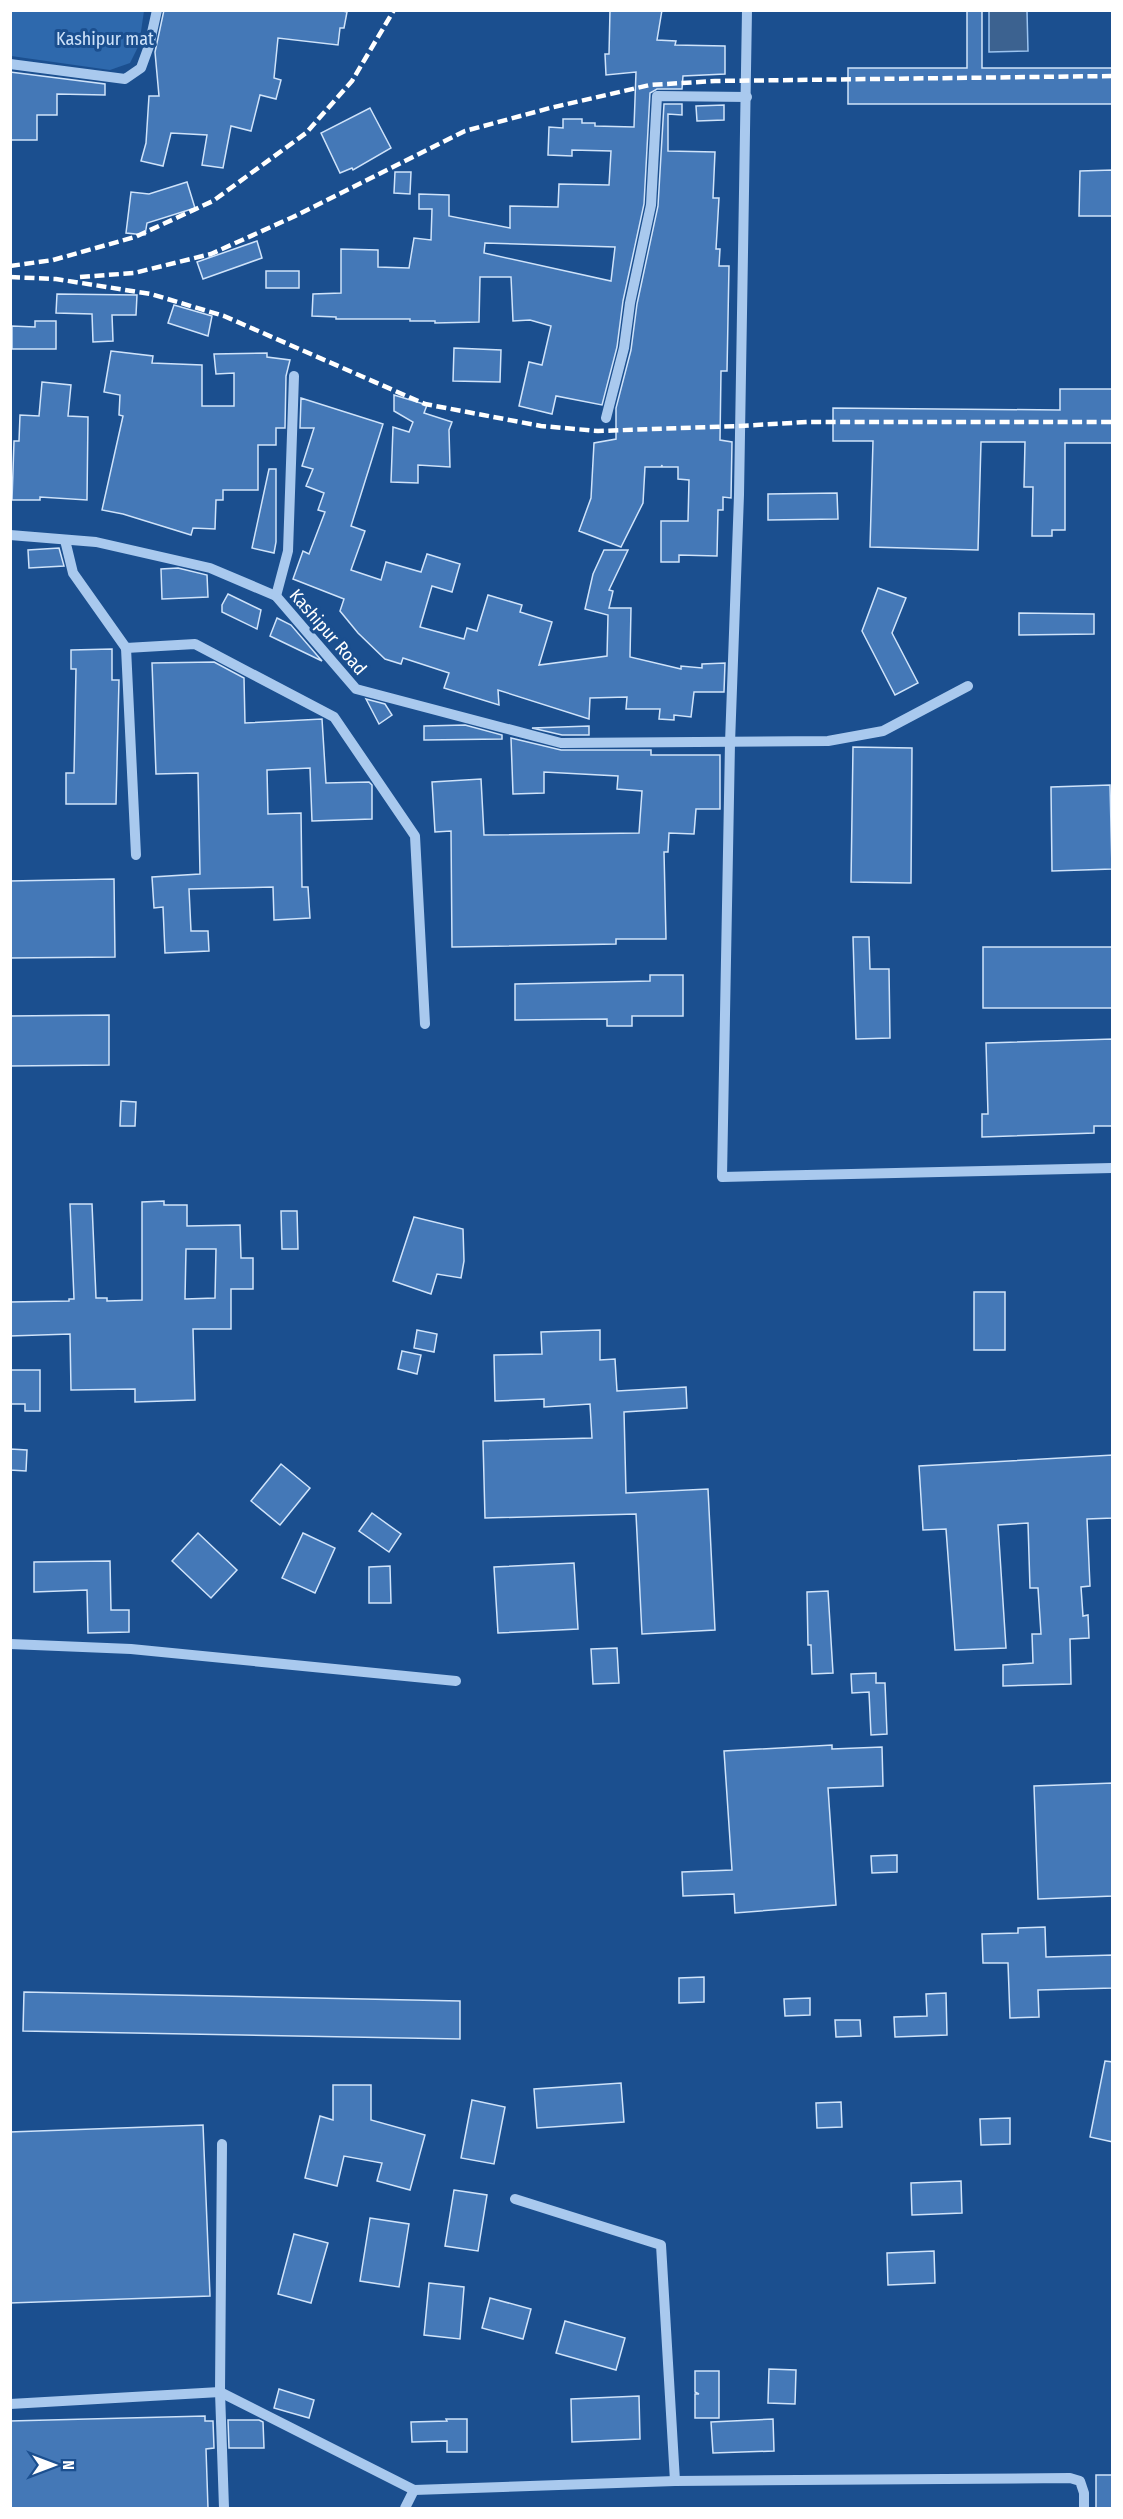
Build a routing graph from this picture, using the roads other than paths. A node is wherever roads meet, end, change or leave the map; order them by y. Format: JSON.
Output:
{"nodes":[{"id":1,"x":157,"y":10,"type":"edge"},
{"id":2,"x":747,"y":10,"type":"edge"},
{"id":3,"x":10,"y":64,"type":"edge"},
{"id":4,"x":747,"y":97,"type":"junction"},
{"id":5,"x":294,"y":376,"type":"dead end"},
{"id":6,"x":606,"y":418,"type":"dead end"},
{"id":7,"x":10,"y":535,"type":"edge"},
{"id":8,"x":65,"y":540,"type":"junction"},
{"id":9,"x":276,"y":596,"type":"junction"},
{"id":10,"x":126,"y":648,"type":"junction"},
{"id":11,"x":968,"y":686,"type":"dead end"},
{"id":12,"x":730,"y":743,"type":"junction"},
{"id":13,"x":136,"y":855,"type":"dead end"},
{"id":14,"x":425,"y":1024,"type":"dead end"},
{"id":15,"x":1113,"y":1168,"type":"edge"},
{"id":16,"x":10,"y":1644,"type":"edge"},
{"id":17,"x":456,"y":1681,"type":"dead end"},
{"id":18,"x":222,"y":2144,"type":"dead end"},
{"id":19,"x":515,"y":2199,"type":"dead end"},
{"id":20,"x":220,"y":2392,"type":"junction"},
{"id":21,"x":10,"y":2404,"type":"edge"},
{"id":22,"x":675,"y":2481,"type":"junction"},
{"id":23,"x":414,"y":2490,"type":"junction"},
{"id":24,"x":224,"y":2508,"type":"edge"},
{"id":25,"x":405,"y":2508,"type":"edge"},
{"id":26,"x":1084,"y":2508,"type":"edge"}],
"edges":[{"from":1,"to":3,"type":"street"},
{"from":2,"to":4,"type":"street"},
{"from":4,"to":6,"type":"street"},
{"from":4,"to":12,"type":"street"},
{"from":5,"to":9,"type":"street"},
{"from":7,"to":8,"type":"street","name":"Kashipur Road"},
{"from":8,"to":9,"type":"street","name":"Kashipur Road"},
{"from":8,"to":10,"type":"street"},
{"from":9,"to":12,"type":"street","name":"Kashipur Road"},
{"from":10,"to":13,"type":"street"},
{"from":10,"to":14,"type":"street"},
{"from":11,"to":12,"type":"street","name":"Kashipur Road"},
{"from":12,"to":15,"type":"street"},
{"from":16,"to":17,"type":"street"},
{"from":18,"to":20,"type":"street"},
{"from":19,"to":22,"type":"street"},
{"from":20,"to":21,"type":"street"},
{"from":20,"to":23,"type":"street"},
{"from":20,"to":24,"type":"street"},
{"from":22,"to":23,"type":"street"},
{"from":22,"to":26,"type":"street"},
{"from":23,"to":25,"type":"street"}]}
